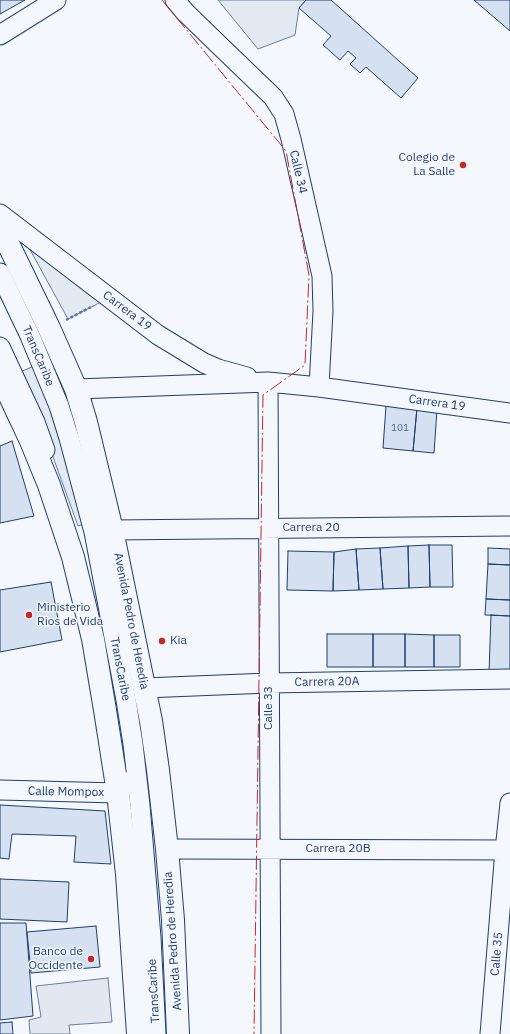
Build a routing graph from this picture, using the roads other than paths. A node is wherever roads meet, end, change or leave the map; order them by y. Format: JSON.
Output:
{"nodes":[{"id":1,"x":56,"y":0,"type":"edge"},
{"id":2,"x":175,"y":0,"type":"edge"},
{"id":3,"x":0,"y":36,"type":"edge"},
{"id":4,"x":0,"y":214,"type":"edge"},
{"id":5,"x":0,"y":227,"type":"edge"},
{"id":6,"x":0,"y":273,"type":"edge"},
{"id":7,"x":0,"y":347,"type":"edge"},
{"id":8,"x":0,"y":375,"type":"edge"},
{"id":9,"x":268,"y":382,"type":"junction"},
{"id":10,"x":319,"y":387,"type":"junction"},
{"id":11,"x":76,"y":389,"type":"junction"},
{"id":12,"x":510,"y":413,"type":"edge"},
{"id":13,"x":510,"y":526,"type":"edge"},
{"id":14,"x":269,"y":528,"type":"junction"},
{"id":15,"x":112,"y":530,"type":"junction"},
{"id":16,"x":510,"y":679,"type":"edge"},
{"id":17,"x":269,"y":683,"type":"junction"},
{"id":18,"x":144,"y":688,"type":"junction"},
{"id":19,"x":154,"y":744,"type":"junction"},
{"id":20,"x":127,"y":781,"type":"junction"},
{"id":21,"x":0,"y":790,"type":"edge"},
{"id":22,"x":510,"y":803,"type":"edge"},
{"id":23,"x":270,"y":848,"type":"junction"},
{"id":24,"x":167,"y":849,"type":"junction"},
{"id":25,"x":508,"y":850,"type":"edge"},
{"id":26,"x":138,"y":1034,"type":"edge"},
{"id":27,"x":145,"y":1034,"type":"edge"},
{"id":28,"x":156,"y":1034,"type":"edge"},
{"id":29,"x":178,"y":1034,"type":"edge"},
{"id":30,"x":272,"y":1034,"type":"edge"},
{"id":31,"x":490,"y":1034,"type":"edge"}],
"edges":[{"from":1,"to":3,"type":"street"},
{"from":2,"to":10,"type":"street","name":"Calle 34"},
{"from":4,"to":9,"type":"street","name":"Carrera 19"},
{"from":5,"to":11,"type":"highway","name":"Avenida Pedro de Heredia"},
{"from":6,"to":20,"type":"street","name":"TransCaribe"},
{"from":7,"to":20,"type":"street","name":"TransCaribe"},
{"from":8,"to":20,"type":"highway"},
{"from":9,"to":10,"type":"street","name":"Carrera 19"},
{"from":9,"to":11,"type":"street","name":"Carrera 19"},
{"from":9,"to":14,"type":"street","name":"Calle 33"},
{"from":10,"to":12,"type":"street","name":"Carrera 19"},
{"from":11,"to":15,"type":"highway","name":"Avenida Pedro de Heredia"},
{"from":13,"to":14,"type":"street","name":"Carrera 20"},
{"from":14,"to":15,"type":"street","name":"Carrera 20"},
{"from":14,"to":17,"type":"street","name":"Calle 33"},
{"from":15,"to":18,"type":"highway","name":"Avenida Pedro de Heredia"},
{"from":16,"to":17,"type":"street","name":"Carrera 20A"},
{"from":17,"to":18,"type":"street","name":"Carrera 20A"},
{"from":17,"to":23,"type":"street","name":"Calle 33"},
{"from":18,"to":19,"type":"highway","name":"Avenida Pedro de Heredia"},
{"from":19,"to":20,"type":"street"},
{"from":19,"to":24,"type":"highway","name":"Avenida Pedro de Heredia"},
{"from":20,"to":21,"type":"street","name":"Calle Mompox"},
{"from":20,"to":26,"type":"highway"},
{"from":20,"to":27,"type":"street","name":"TransCaribe"},
{"from":20,"to":28,"type":"street","name":"TransCaribe"},
{"from":22,"to":25,"type":"street","name":"Calle 35"},
{"from":23,"to":24,"type":"street","name":"Carrera 20B"},
{"from":23,"to":25,"type":"street","name":"Carrera 20B"},
{"from":23,"to":30,"type":"street","name":"Calle 33"},
{"from":24,"to":29,"type":"highway","name":"Avenida Pedro de Heredia"},
{"from":25,"to":31,"type":"street","name":"Calle 35"}]}
